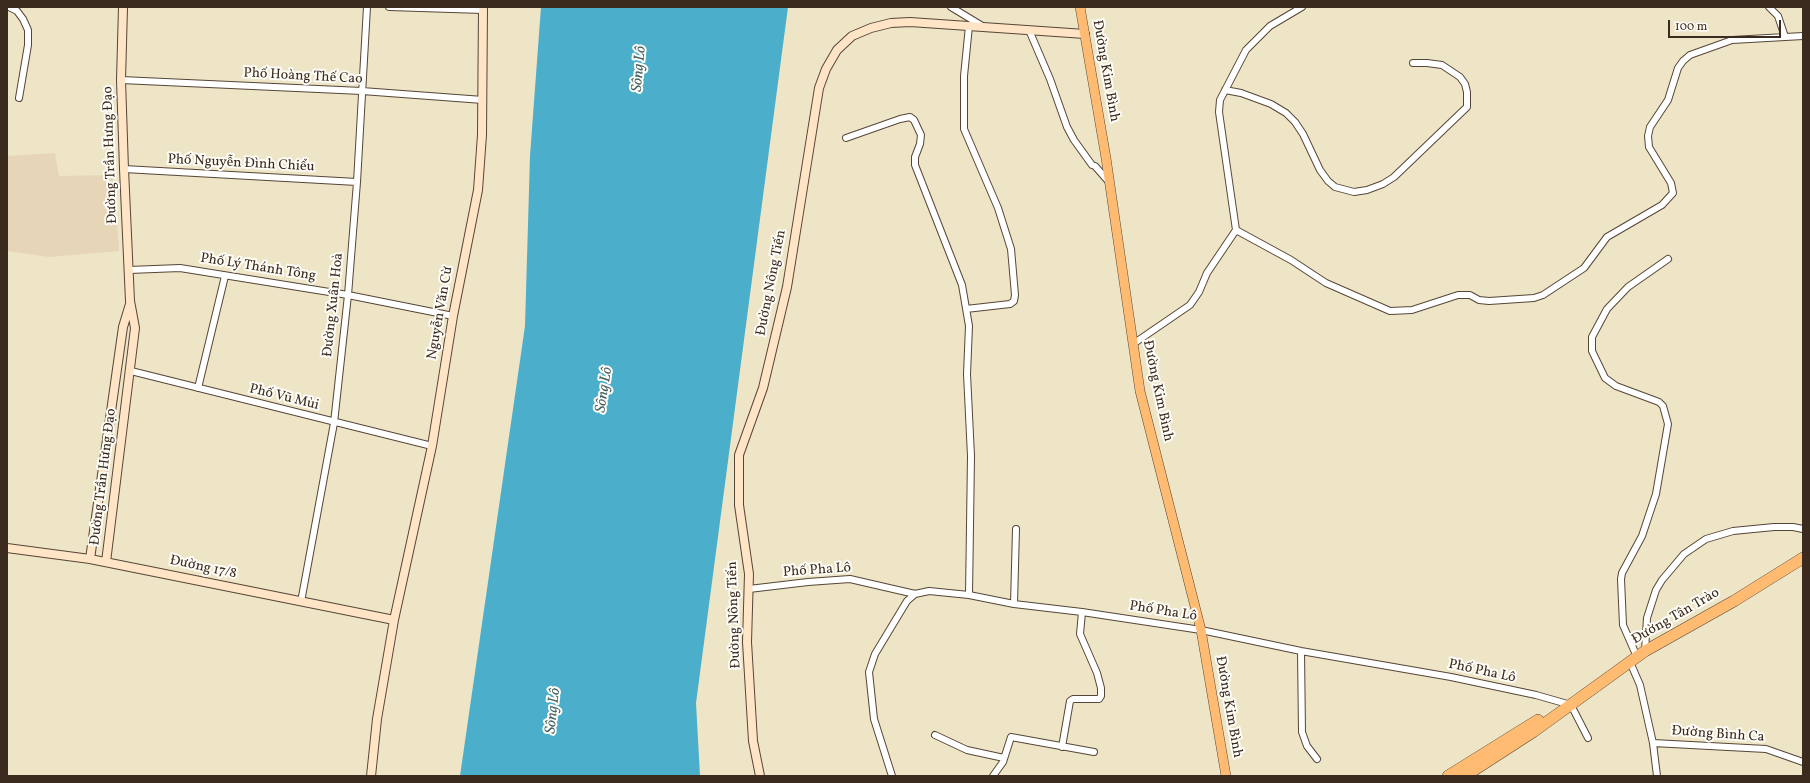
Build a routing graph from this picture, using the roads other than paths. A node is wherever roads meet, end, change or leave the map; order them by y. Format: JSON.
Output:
{"nodes":[{"id":1,"x":10,"y":7,"type":"edge"},
{"id":2,"x":123,"y":7,"type":"edge"},
{"id":3,"x":367,"y":7,"type":"edge"},
{"id":4,"x":389,"y":7,"type":"edge"},
{"id":5,"x":951,"y":7,"type":"edge"},
{"id":6,"x":1080,"y":7,"type":"edge"},
{"id":7,"x":1302,"y":7,"type":"edge"},
{"id":8,"x":1769,"y":7,"type":"edge"},
{"id":9,"x":483,"y":8,"type":"edge"},
{"id":10,"x":969,"y":26,"type":"junction"},
{"id":11,"x":985,"y":27,"type":"junction"},
{"id":12,"x":1029,"y":30,"type":"junction"},
{"id":13,"x":1085,"y":34,"type":"junction"},
{"id":14,"x":1803,"y":36,"type":"edge"},
{"id":15,"x":1785,"y":37,"type":"junction"},
{"id":16,"x":1413,"y":63,"type":"dead end"},
{"id":17,"x":121,"y":80,"type":"junction"},
{"id":18,"x":1225,"y":90,"type":"junction"},
{"id":19,"x":362,"y":91,"type":"junction"},
{"id":20,"x":18,"y":98,"type":"dead end"},
{"id":21,"x":483,"y":100,"type":"junction"},
{"id":22,"x":846,"y":138,"type":"dead end"},
{"id":23,"x":1106,"y":158,"type":"junction"},
{"id":24,"x":1095,"y":166,"type":"junction"},
{"id":25,"x":124,"y":169,"type":"junction"},
{"id":26,"x":357,"y":182,"type":"junction"},
{"id":27,"x":1110,"y":184,"type":"junction"},
{"id":28,"x":1236,"y":230,"type":"junction"},
{"id":29,"x":1668,"y":259,"type":"dead end"},
{"id":30,"x":129,"y":270,"type":"junction"},
{"id":31,"x":225,"y":276,"type":"junction"},
{"id":32,"x":348,"y":295,"type":"junction"},
{"id":33,"x":130,"y":301,"type":"junction"},
{"id":34,"x":966,"y":309,"type":"junction"},
{"id":35,"x":453,"y":316,"type":"junction"},
{"id":36,"x":1132,"y":344,"type":"junction"},
{"id":37,"x":131,"y":371,"type":"junction"},
{"id":38,"x":198,"y":388,"type":"junction"},
{"id":39,"x":334,"y":423,"type":"junction"},
{"id":40,"x":432,"y":446,"type":"junction"},
{"id":41,"x":1016,"y":529,"type":"dead end"},
{"id":42,"x":1803,"y":529,"type":"edge"},
{"id":43,"x":7,"y":548,"type":"edge"},
{"id":44,"x":1803,"y":558,"type":"edge"},
{"id":45,"x":90,"y":559,"type":"junction"},
{"id":46,"x":106,"y":562,"type":"junction"},
{"id":47,"x":749,"y":590,"type":"junction"},
{"id":48,"x":916,"y":594,"type":"junction"},
{"id":49,"x":969,"y":595,"type":"junction"},
{"id":50,"x":301,"y":602,"type":"junction"},
{"id":51,"x":1014,"y":604,"type":"junction"},
{"id":52,"x":1082,"y":612,"type":"junction"},
{"id":53,"x":394,"y":620,"type":"junction"},
{"id":54,"x":1201,"y":630,"type":"junction"},
{"id":55,"x":1302,"y":651,"type":"junction"},
{"id":56,"x":1637,"y":657,"type":"junction"},
{"id":57,"x":1569,"y":706,"type":"junction"},
{"id":58,"x":935,"y":735,"type":"dead end"},
{"id":59,"x":1588,"y":738,"type":"dead end"},
{"id":60,"x":1653,"y":743,"type":"junction"},
{"id":61,"x":1062,"y":747,"type":"junction"},
{"id":62,"x":1094,"y":752,"type":"dead end"},
{"id":63,"x":1004,"y":758,"type":"junction"},
{"id":64,"x":1317,"y":759,"type":"dead end"},
{"id":65,"x":1803,"y":762,"type":"edge"},
{"id":66,"x":371,"y":776,"type":"edge"},
{"id":67,"x":760,"y":776,"type":"edge"},
{"id":68,"x":892,"y":776,"type":"edge"},
{"id":69,"x":993,"y":776,"type":"edge"},
{"id":70,"x":1226,"y":776,"type":"edge"},
{"id":71,"x":1448,"y":776,"type":"edge"},
{"id":72,"x":1465,"y":776,"type":"edge"},
{"id":73,"x":1657,"y":776,"type":"edge"}],
"edges":[{"from":1,"to":20,"type":"street"},
{"from":2,"to":17,"type":"street","name":"Đường Trần Hưng Đạo"},
{"from":3,"to":19,"type":"street","name":"Đường Xuân Hoà"},
{"from":4,"to":9,"type":"street"},
{"from":5,"to":11,"type":"street"},
{"from":6,"to":13,"type":"main road","name":"Đường Kim Bình"},
{"from":7,"to":18,"type":"street"},
{"from":8,"to":15,"type":"street"},
{"from":9,"to":21,"type":"street","name":"Nguyễn Văn Cừ"},
{"from":10,"to":11,"type":"street","name":"Đường Nông Tiến"},
{"from":10,"to":34,"type":"street"},
{"from":10,"to":47,"type":"street","name":"Đường Nông Tiến"},
{"from":11,"to":12,"type":"street","name":"Đường Nông Tiến"},
{"from":12,"to":13,"type":"street","name":"Đường Nông Tiến"},
{"from":12,"to":24,"type":"street"},
{"from":13,"to":23,"type":"main road","name":"Đường Kim Bình"},
{"from":14,"to":15,"type":"street"},
{"from":15,"to":28,"type":"street"},
{"from":16,"to":18,"type":"street"},
{"from":17,"to":19,"type":"street","name":"Phố Hoàng Thế Cao"},
{"from":17,"to":25,"type":"street","name":"Đường Trần Hưng Đạo"},
{"from":18,"to":28,"type":"street"},
{"from":19,"to":21,"type":"street","name":"Phố Hoàng Thế Cao"},
{"from":19,"to":26,"type":"street","name":"Đường Xuân Hoà"},
{"from":21,"to":35,"type":"street","name":"Nguyễn Văn Cừ"},
{"from":22,"to":34,"type":"street"},
{"from":23,"to":24,"type":"street"},
{"from":23,"to":27,"type":"main road","name":"Đường Kim Bình"},
{"from":24,"to":27,"type":"street"},
{"from":25,"to":26,"type":"street","name":"Phố Nguyễn Đình Chiểu"},
{"from":25,"to":30,"type":"street","name":"Đường Trần Hưng Đạo"},
{"from":26,"to":32,"type":"street","name":"Đường Xuân Hoà"},
{"from":27,"to":36,"type":"main road","name":"Đường Kim Bình"},
{"from":28,"to":36,"type":"street"},
{"from":29,"to":56,"type":"street"},
{"from":30,"to":31,"type":"street","name":"Phố Lý Thánh Tông"},
{"from":30,"to":33,"type":"street","name":"Đường Trần Hưng Đạo"},
{"from":31,"to":32,"type":"street","name":"Phố Lý Thánh Tông"},
{"from":31,"to":38,"type":"street"},
{"from":32,"to":35,"type":"street","name":"Phố Lý Thánh Tông"},
{"from":32,"to":39,"type":"street","name":"Đường Xuân Hoà"},
{"from":33,"to":37,"type":"street","name":"Đường Trần Hưng Đạo"},
{"from":33,"to":45,"type":"street","name":"Đường Trần Hưng Đạo"},
{"from":34,"to":49,"type":"street"},
{"from":35,"to":40,"type":"street","name":"Nguyễn Văn Cừ"},
{"from":36,"to":54,"type":"main road","name":"Đường Kim Bình"},
{"from":37,"to":38,"type":"street","name":"Phố Vũ Mùi"},
{"from":37,"to":46,"type":"street","name":"Đường Trần Hưng Đạo"},
{"from":38,"to":39,"type":"street","name":"Phố Vũ Mùi"},
{"from":39,"to":40,"type":"street","name":"Phố Vũ Mùi"},
{"from":39,"to":50,"type":"street","name":"Đường Xuân Hoà"},
{"from":40,"to":53,"type":"street","name":"Nguyễn Văn Cừ"},
{"from":41,"to":51,"type":"street"},
{"from":42,"to":56,"type":"street"},
{"from":43,"to":45,"type":"street","name":"Đường 17/8"},
{"from":44,"to":56,"type":"highway","name":"Đường Tân Trào"},
{"from":45,"to":46,"type":"street","name":"Đường 17/8"},
{"from":46,"to":50,"type":"street","name":"Đường 17/8"},
{"from":47,"to":48,"type":"street","name":"Phố Pha Lô"},
{"from":47,"to":67,"type":"street","name":"Đường Nông Tiến"},
{"from":48,"to":49,"type":"street","name":"Phố Pha Lô"},
{"from":48,"to":68,"type":"street"},
{"from":49,"to":51,"type":"street","name":"Phố Pha Lô"},
{"from":50,"to":53,"type":"street","name":"Đường 17/8"},
{"from":51,"to":52,"type":"street","name":"Phố Pha Lô"},
{"from":52,"to":54,"type":"street","name":"Phố Pha Lô"},
{"from":52,"to":61,"type":"street"},
{"from":53,"to":66,"type":"street","name":"Nguyễn Văn Cừ"},
{"from":54,"to":55,"type":"street","name":"Phố Pha Lô"},
{"from":54,"to":70,"type":"main road","name":"Đường Kim Bình"},
{"from":55,"to":57,"type":"street","name":"Phố Pha Lô"},
{"from":55,"to":64,"type":"street"},
{"from":56,"to":57,"type":"highway","name":"Đường Tân Trào"},
{"from":56,"to":60,"type":"street"},
{"from":57,"to":59,"type":"street"},
{"from":57,"to":71,"type":"highway","name":"Đường Tân Trào"},
{"from":57,"to":72,"type":"highway","name":"Đường Tân Trào"},
{"from":58,"to":63,"type":"street"},
{"from":60,"to":65,"type":"street","name":"Đường Bình Ca"},
{"from":60,"to":73,"type":"street"},
{"from":61,"to":62,"type":"street"},
{"from":61,"to":63,"type":"street"},
{"from":63,"to":69,"type":"street"}]}
